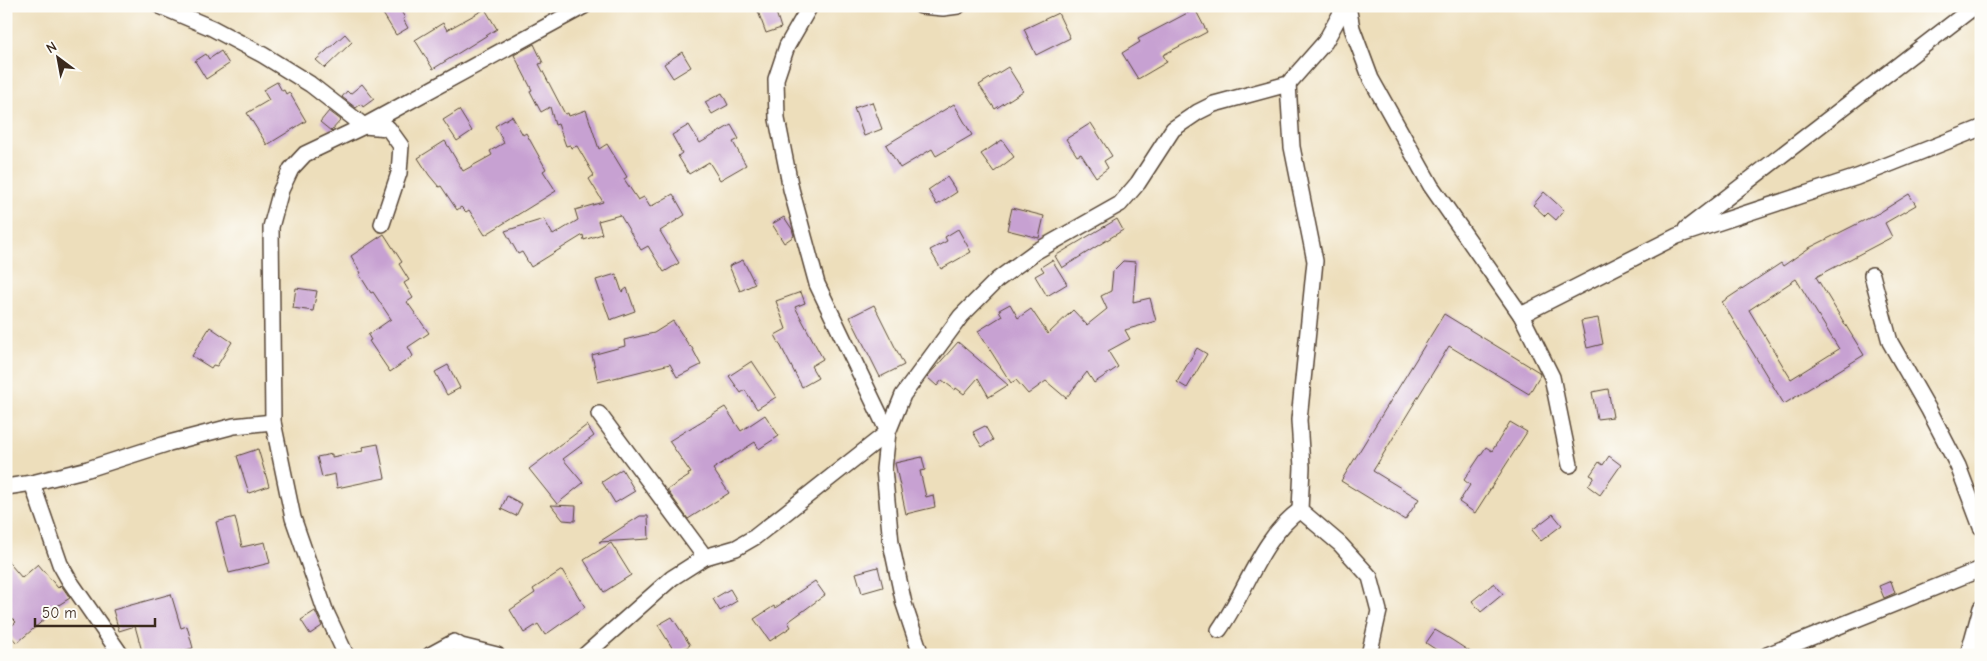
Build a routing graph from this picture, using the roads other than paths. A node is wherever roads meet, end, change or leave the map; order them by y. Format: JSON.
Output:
{"nodes":[{"id":1,"x":160,"y":6,"type":"edge"},
{"id":2,"x":584,"y":6,"type":"edge"},
{"id":3,"x":810,"y":6,"type":"edge"},
{"id":4,"x":921,"y":6,"type":"edge"},
{"id":5,"x":958,"y":6,"type":"edge"},
{"id":6,"x":1347,"y":6,"type":"edge"},
{"id":7,"x":1976,"y":6,"type":"edge"},
{"id":8,"x":1288,"y":84,"type":"junction"},
{"id":9,"x":364,"y":126,"type":"junction"},
{"id":10,"x":1981,"y":128,"type":"edge"},
{"id":11,"x":382,"y":224,"type":"dead end"},
{"id":12,"x":1677,"y":236,"type":"junction"},
{"id":13,"x":1872,"y":275,"type":"dead end"},
{"id":14,"x":1521,"y":315,"type":"junction"},
{"id":15,"x":599,"y":414,"type":"dead end"},
{"id":16,"x":273,"y":422,"type":"junction"},
{"id":17,"x":888,"y":432,"type":"junction"},
{"id":18,"x":1570,"y":464,"type":"dead end"},
{"id":19,"x":32,"y":483,"type":"junction"},
{"id":20,"x":6,"y":487,"type":"edge"},
{"id":21,"x":1300,"y":510,"type":"junction"},
{"id":22,"x":1981,"y":527,"type":"edge"},
{"id":23,"x":705,"y":557,"type":"junction"},
{"id":24,"x":1981,"y":569,"type":"edge"},
{"id":25,"x":1981,"y":608,"type":"edge"},
{"id":26,"x":1219,"y":630,"type":"dead end"},
{"id":27,"x":464,"y":650,"type":"edge"},
{"id":28,"x":121,"y":655,"type":"edge"},
{"id":29,"x":346,"y":655,"type":"edge"},
{"id":30,"x":430,"y":655,"type":"edge"},
{"id":31,"x":497,"y":655,"type":"edge"},
{"id":32,"x":585,"y":655,"type":"edge"},
{"id":33,"x":921,"y":655,"type":"edge"},
{"id":34,"x":1369,"y":655,"type":"edge"},
{"id":35,"x":1767,"y":655,"type":"edge"},
{"id":36,"x":1968,"y":655,"type":"edge"}],
"edges":[{"from":1,"to":9,"type":"street"},
{"from":2,"to":9,"type":"street"},
{"from":3,"to":17,"type":"street"},
{"from":4,"to":5,"type":"street"},
{"from":6,"to":8,"type":"street"},
{"from":6,"to":14,"type":"street"},
{"from":7,"to":12,"type":"street"},
{"from":8,"to":17,"type":"street"},
{"from":8,"to":21,"type":"street"},
{"from":9,"to":11,"type":"street"},
{"from":9,"to":16,"type":"street"},
{"from":10,"to":12,"type":"street"},
{"from":12,"to":14,"type":"street"},
{"from":13,"to":22,"type":"street"},
{"from":14,"to":18,"type":"street"},
{"from":15,"to":23,"type":"street"},
{"from":16,"to":19,"type":"street"},
{"from":16,"to":29,"type":"street"},
{"from":17,"to":23,"type":"street"},
{"from":17,"to":33,"type":"street"},
{"from":19,"to":20,"type":"street"},
{"from":19,"to":28,"type":"street"},
{"from":21,"to":26,"type":"street"},
{"from":21,"to":34,"type":"street"},
{"from":23,"to":32,"type":"street"},
{"from":24,"to":35,"type":"street"},
{"from":25,"to":36,"type":"street"},
{"from":27,"to":30,"type":"street"},
{"from":27,"to":31,"type":"street"}]}
